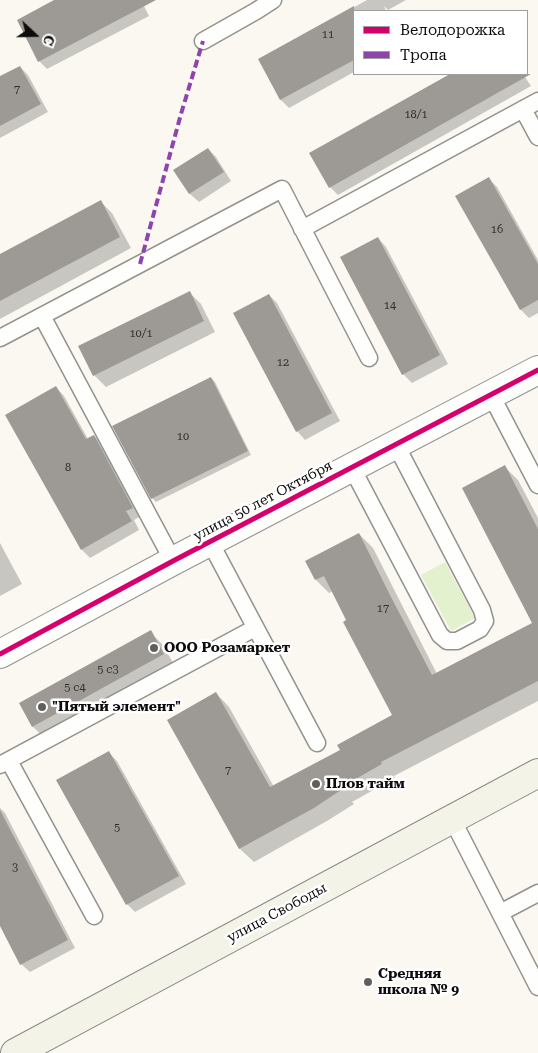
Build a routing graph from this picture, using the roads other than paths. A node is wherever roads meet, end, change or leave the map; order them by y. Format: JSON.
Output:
{"nodes":[{"id":1,"x":273,"y":0,"type":"edge"},
{"id":2,"x":203,"y":40,"type":"dead end"},
{"id":3,"x":538,"y":101,"type":"edge"},
{"id":4,"x":523,"y":109,"type":"junction"},
{"id":5,"x":538,"y":136,"type":"edge"},
{"id":6,"x":302,"y":229,"type":"junction"},
{"id":7,"x":42,"y":316,"type":"junction"},
{"id":8,"x":0,"y":338,"type":"edge"},
{"id":9,"x":369,"y":358,"type":"dead end"},
{"id":10,"x":538,"y":370,"type":"edge"},
{"id":11,"x":491,"y":395,"type":"junction"},
{"id":12,"x":396,"y":445,"type":"junction"},
{"id":13,"x":352,"y":468,"type":"junction"},
{"id":14,"x":538,"y":485,"type":"edge"},
{"id":15,"x":210,"y":542,"type":"junction"},
{"id":16,"x":173,"y":561,"type":"junction"},
{"id":17,"x":256,"y":628,"type":"junction"},
{"id":18,"x":0,"y":654,"type":"edge"},
{"id":19,"x":316,"y":743,"type":"dead end"},
{"id":20,"x":4,"y":763,"type":"edge"},
{"id":21,"x":538,"y":773,"type":"edge"},
{"id":22,"x":452,"y":819,"type":"junction"},
{"id":23,"x":538,"y":893,"type":"edge"},
{"id":24,"x":500,"y":913,"type":"junction"},
{"id":25,"x":94,"y":916,"type":"dead end"},
{"id":26,"x":538,"y":987,"type":"edge"},
{"id":27,"x":15,"y":1053,"type":"edge"}],
"edges":[{"from":1,"to":2,"type":"lane"},
{"from":3,"to":4,"type":"lane"},
{"from":4,"to":5,"type":"lane"},
{"from":4,"to":6,"type":"lane"},
{"from":6,"to":7,"type":"lane"},
{"from":6,"to":9,"type":"lane"},
{"from":7,"to":8,"type":"lane"},
{"from":7,"to":16,"type":"lane"},
{"from":10,"to":11,"type":"street","name":"улица 50 лет Октября"},
{"from":11,"to":12,"type":"street","name":"улица 50 лет Октября"},
{"from":11,"to":14,"type":"lane"},
{"from":12,"to":13,"type":"street","name":"улица 50 лет Октября"},
{"from":12,"to":13,"type":"lane"},
{"from":13,"to":15,"type":"street","name":"улица 50 лет Октября"},
{"from":15,"to":16,"type":"street","name":"улица 50 лет Октября"},
{"from":15,"to":17,"type":"lane"},
{"from":16,"to":18,"type":"street","name":"улица 50 лет Октября"},
{"from":17,"to":19,"type":"lane"},
{"from":17,"to":20,"type":"lane"},
{"from":20,"to":25,"type":"lane"},
{"from":21,"to":22,"type":"main road","name":"улица Свободы"},
{"from":22,"to":24,"type":"lane"},
{"from":22,"to":27,"type":"main road","name":"улица Свободы"},
{"from":23,"to":24,"type":"lane"},
{"from":24,"to":26,"type":"lane"}]}
